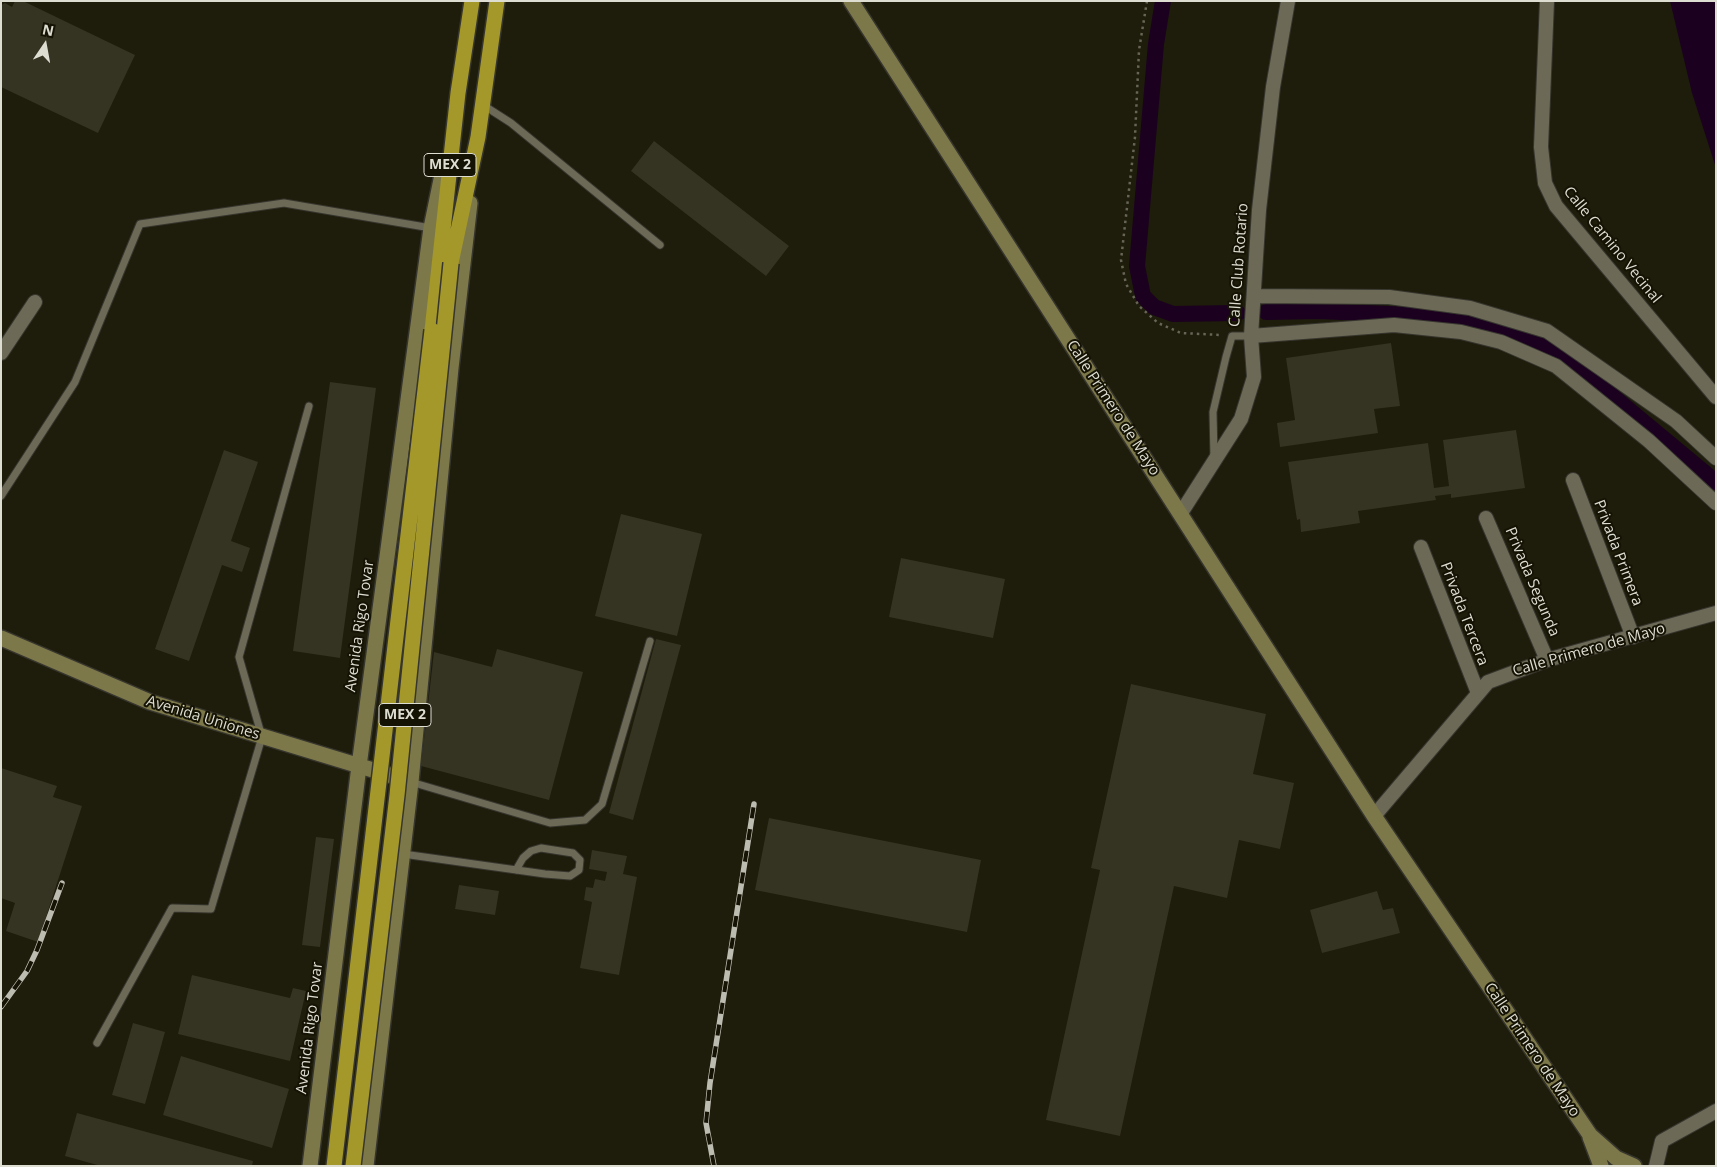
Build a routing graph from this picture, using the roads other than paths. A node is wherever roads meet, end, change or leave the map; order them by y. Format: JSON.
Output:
{"nodes":[{"id":1,"x":472,"y":1,"type":"edge"},
{"id":2,"x":497,"y":1,"type":"edge"},
{"id":3,"x":852,"y":1,"type":"edge"},
{"id":4,"x":1288,"y":1,"type":"edge"},
{"id":5,"x":1547,"y":1,"type":"edge"},
{"id":6,"x":458,"y":93,"type":"junction"},
{"id":7,"x":483,"y":105,"type":"junction"},
{"id":8,"x":478,"y":137,"type":"junction"},
{"id":9,"x":430,"y":228,"type":"junction"},
{"id":10,"x":660,"y":245,"type":"dead end"},
{"id":11,"x":1254,"y":296,"type":"junction"},
{"id":12,"x":35,"y":302,"type":"dead end"},
{"id":13,"x":1251,"y":336,"type":"junction"},
{"id":14,"x":1,"y":353,"type":"edge"},
{"id":15,"x":1716,"y":397,"type":"edge"},
{"id":16,"x":309,"y":406,"type":"dead end"},
{"id":17,"x":1716,"y":458,"type":"edge"},
{"id":18,"x":1214,"y":461,"type":"junction"},
{"id":19,"x":1573,"y":480,"type":"dead end"},
{"id":20,"x":1,"y":496,"type":"edge"},
{"id":21,"x":1716,"y":503,"type":"edge"},
{"id":22,"x":1181,"y":513,"type":"junction"},
{"id":23,"x":1486,"y":518,"type":"dead end"},
{"id":24,"x":1421,"y":547,"type":"dead end"},
{"id":25,"x":1716,"y":613,"type":"edge"},
{"id":26,"x":1632,"y":637,"type":"junction"},
{"id":27,"x":1,"y":638,"type":"edge"},
{"id":28,"x":650,"y":641,"type":"dead end"},
{"id":29,"x":1547,"y":660,"type":"junction"},
{"id":30,"x":1478,"y":693,"type":"junction"},
{"id":31,"x":363,"y":731,"type":"junction"},
{"id":32,"x":416,"y":731,"type":"junction"},
{"id":33,"x":262,"y":737,"type":"junction"},
{"id":34,"x":359,"y":766,"type":"junction"},
{"id":35,"x":411,"y":782,"type":"junction"},
{"id":36,"x":1374,"y":816,"type":"junction"},
{"id":37,"x":402,"y":854,"type":"junction"},
{"id":38,"x":516,"y":870,"type":"junction"},
{"id":39,"x":97,"y":1043,"type":"dead end"},
{"id":40,"x":1716,"y":1111,"type":"edge"},
{"id":41,"x":1590,"y":1135,"type":"junction"},
{"id":42,"x":310,"y":1166,"type":"edge"},
{"id":43,"x":334,"y":1166,"type":"edge"},
{"id":44,"x":353,"y":1166,"type":"edge"},
{"id":45,"x":366,"y":1166,"type":"edge"},
{"id":46,"x":1601,"y":1166,"type":"edge"},
{"id":47,"x":1634,"y":1166,"type":"edge"},
{"id":48,"x":1656,"y":1166,"type":"edge"}],
"edges":[{"from":1,"to":6,"type":"highway","name":"Avenida Rigo Tovar","number":"MEX 2"},
{"from":2,"to":7,"type":"highway","number":"MEX 2"},
{"from":3,"to":22,"type":"street","name":"Calle Primero de Mayo"},
{"from":4,"to":11,"type":"street","name":"Calle Club Rotario"},
{"from":5,"to":15,"type":"street","name":"Calle Camino Vecinal"},
{"from":6,"to":9,"type":"street","name":"Avenida Rigo Tovar"},
{"from":6,"to":43,"type":"highway","name":"Avenida Rigo Tovar","number":"MEX 2","bridge":true},
{"from":7,"to":8,"type":"highway","number":"MEX 2"},
{"from":7,"to":10,"type":"lane"},
{"from":8,"to":32,"type":"street"},
{"from":8,"to":44,"type":"highway","number":"MEX 2","bridge":true},
{"from":9,"to":20,"type":"lane"},
{"from":9,"to":31,"type":"street","name":"Avenida Rigo Tovar"},
{"from":11,"to":13,"type":"street","name":"Calle Club Rotario"},
{"from":11,"to":17,"type":"street"},
{"from":12,"to":14,"type":"street"},
{"from":13,"to":18,"type":"street","name":"Calle Club Rotario"},
{"from":13,"to":18,"type":"lane"},
{"from":13,"to":21,"type":"street"},
{"from":16,"to":33,"type":"lane"},
{"from":18,"to":22,"type":"street","name":"Calle Club Rotario"},
{"from":19,"to":26,"type":"street","name":"Privada Primera"},
{"from":22,"to":36,"type":"street","name":"Calle Primero de Mayo"},
{"from":23,"to":29,"type":"street","name":"Privada Segunda"},
{"from":24,"to":30,"type":"street","name":"Privada Tercera"},
{"from":25,"to":26,"type":"street","name":"Calle Primero de Mayo"},
{"from":26,"to":29,"type":"street","name":"Calle Primero de Mayo"},
{"from":27,"to":33,"type":"street","name":"Avenida Uniones"},
{"from":28,"to":35,"type":"lane"},
{"from":29,"to":30,"type":"street","name":"Calle Primero de Mayo"},
{"from":30,"to":36,"type":"street","name":"Calle Primero de Mayo"},
{"from":31,"to":32,"type":"street"},
{"from":31,"to":34,"type":"street","name":"Avenida Rigo Tovar"},
{"from":32,"to":35,"type":"street"},
{"from":33,"to":34,"type":"street","name":"Avenida Uniones"},
{"from":33,"to":39,"type":"lane"},
{"from":34,"to":35,"type":"street","name":"Avenida Uniones"},
{"from":34,"to":42,"type":"street","name":"Avenida Rigo Tovar"},
{"from":35,"to":37,"type":"street"},
{"from":36,"to":41,"type":"street","name":"Calle Primero de Mayo"},
{"from":37,"to":38,"type":"lane"},
{"from":37,"to":45,"type":"street"},
{"from":38,"to":38,"type":"lane"},
{"from":40,"to":48,"type":"street"},
{"from":41,"to":46,"type":"street","name":"Calle Primero de Mayo"},
{"from":41,"to":47,"type":"street","name":"Calle Primero de Mayo"}]}
